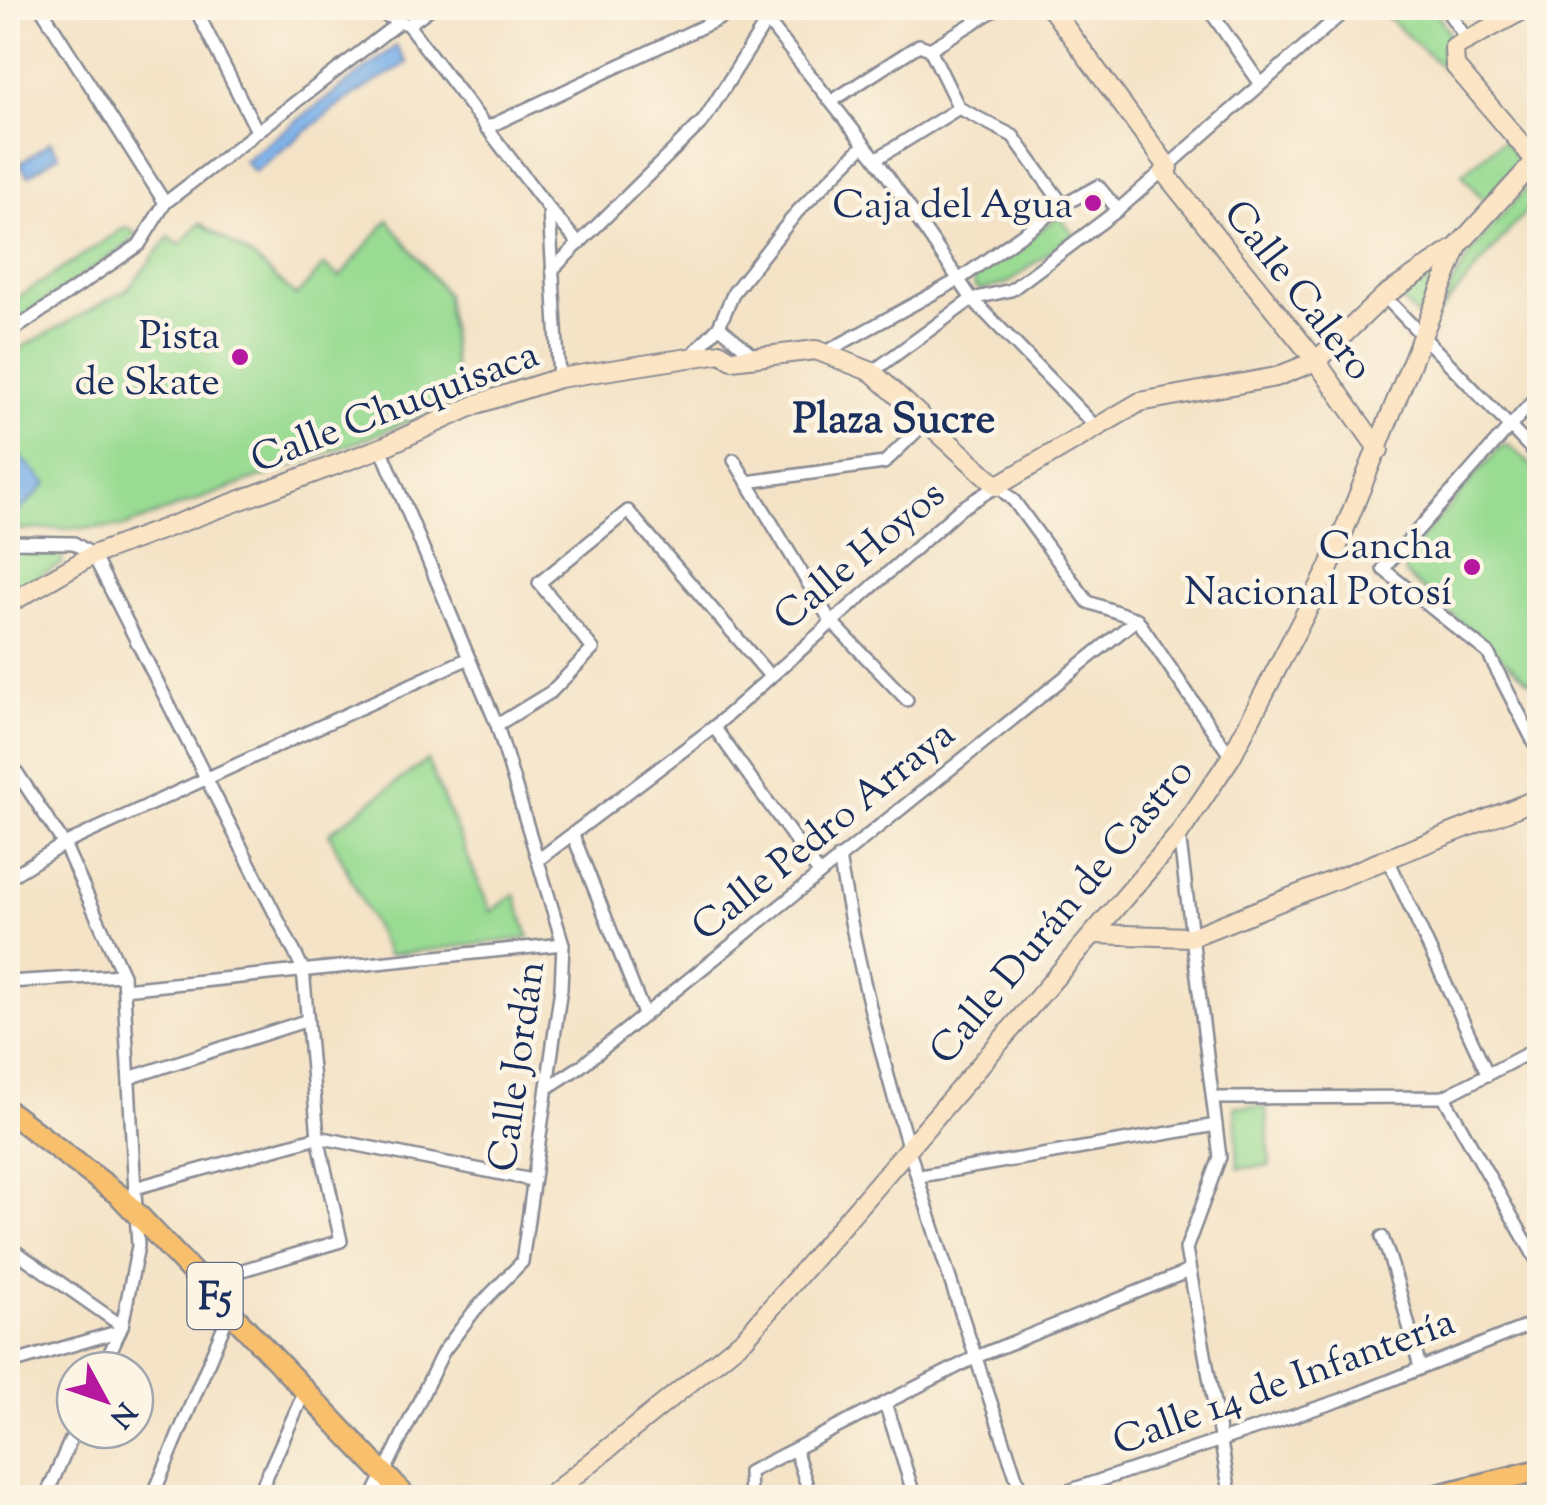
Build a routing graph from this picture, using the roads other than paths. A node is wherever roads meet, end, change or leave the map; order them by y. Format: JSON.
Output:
{"nodes":[{"id":1,"x":41,"y":8,"type":"edge"},
{"id":2,"x":195,"y":8,"type":"edge"},
{"id":3,"x":368,"y":8,"type":"edge"},
{"id":4,"x":431,"y":8,"type":"edge"},
{"id":5,"x":742,"y":8,"type":"edge"},
{"id":6,"x":758,"y":8,"type":"edge"},
{"id":7,"x":998,"y":8,"type":"edge"},
{"id":8,"x":1052,"y":8,"type":"edge"},
{"id":9,"x":1208,"y":8,"type":"edge"},
{"id":10,"x":1348,"y":8,"type":"edge"},
{"id":11,"x":1445,"y":8,"type":"edge"},
{"id":12,"x":1527,"y":8,"type":"edge"},
{"id":13,"x":768,"y":19,"type":"junction"},
{"id":14,"x":403,"y":24,"type":"junction"},
{"id":15,"x":1466,"y":38,"type":"junction"},
{"id":16,"x":930,"y":48,"type":"junction"},
{"id":17,"x":1260,"y":83,"type":"junction"},
{"id":18,"x":832,"y":102,"type":"junction"},
{"id":19,"x":959,"y":108,"type":"junction"},
{"id":20,"x":486,"y":128,"type":"junction"},
{"id":21,"x":256,"y":129,"type":"junction"},
{"id":22,"x":863,"y":146,"type":"junction"},
{"id":23,"x":876,"y":159,"type":"junction"},
{"id":24,"x":1538,"y":161,"type":"edge"},
{"id":25,"x":1166,"y":170,"type":"junction"},
{"id":26,"x":164,"y":203,"type":"junction"},
{"id":27,"x":1063,"y":205,"type":"junction"},
{"id":28,"x":549,"y":209,"type":"junction"},
{"id":29,"x":1118,"y":210,"type":"junction"},
{"id":30,"x":579,"y":244,"type":"junction"},
{"id":31,"x":1457,"y":247,"type":"junction"},
{"id":32,"x":552,"y":270,"type":"junction"},
{"id":33,"x":960,"y":280,"type":"junction"},
{"id":34,"x":1384,"y":296,"type":"junction"},
{"id":35,"x":972,"y":299,"type":"junction"},
{"id":36,"x":720,"y":326,"type":"junction"},
{"id":37,"x":1422,"y":333,"type":"junction"},
{"id":38,"x":8,"y":334,"type":"edge"},
{"id":39,"x":824,"y":353,"type":"junction"},
{"id":40,"x":755,"y":357,"type":"junction"},
{"id":41,"x":689,"y":358,"type":"junction"},
{"id":42,"x":1316,"y":361,"type":"junction"},
{"id":43,"x":872,"y":372,"type":"junction"},
{"id":44,"x":559,"y":378,"type":"junction"},
{"id":45,"x":1540,"y":393,"type":"edge"},
{"id":46,"x":926,"y":422,"type":"junction"},
{"id":47,"x":1096,"y":426,"type":"junction"},
{"id":48,"x":1506,"y":428,"type":"junction"},
{"id":49,"x":381,"y":448,"type":"junction"},
{"id":50,"x":1378,"y":450,"type":"junction"},
{"id":51,"x":1540,"y":458,"type":"edge"},
{"id":52,"x":734,"y":460,"type":"dead end"},
{"id":53,"x":747,"y":482,"type":"junction"},
{"id":54,"x":998,"y":486,"type":"junction"},
{"id":55,"x":8,"y":542,"type":"edge"},
{"id":56,"x":93,"y":555,"type":"junction"},
{"id":57,"x":8,"y":602,"type":"edge"},
{"id":58,"x":1136,"y":619,"type":"junction"},
{"id":59,"x":830,"y":620,"type":"junction"},
{"id":60,"x":469,"y":658,"type":"junction"},
{"id":61,"x":770,"y":676,"type":"junction"},
{"id":62,"x":907,"y":700,"type":"dead end"},
{"id":63,"x":497,"y":726,"type":"junction"},
{"id":64,"x":714,"y":727,"type":"junction"},
{"id":65,"x":1540,"y":754,"type":"edge"},
{"id":66,"x":1231,"y":757,"type":"junction"},
{"id":67,"x":8,"y":759,"type":"edge"},
{"id":68,"x":205,"y":778,"type":"junction"},
{"id":69,"x":1540,"y":798,"type":"edge"},
{"id":70,"x":573,"y":834,"type":"junction"},
{"id":71,"x":1179,"y":834,"type":"junction"},
{"id":72,"x":64,"y":844,"type":"junction"},
{"id":73,"x":840,"y":857,"type":"junction"},
{"id":74,"x":1388,"y":858,"type":"junction"},
{"id":75,"x":538,"y":860,"type":"junction"},
{"id":76,"x":818,"y":872,"type":"junction"},
{"id":77,"x":8,"y":878,"type":"edge"},
{"id":78,"x":1093,"y":934,"type":"junction"},
{"id":79,"x":1192,"y":937,"type":"junction"},
{"id":80,"x":563,"y":944,"type":"junction"},
{"id":81,"x":303,"y":969,"type":"junction"},
{"id":82,"x":8,"y":982,"type":"edge"},
{"id":83,"x":123,"y":982,"type":"junction"},
{"id":84,"x":644,"y":1014,"type":"junction"},
{"id":85,"x":306,"y":1021,"type":"junction"},
{"id":86,"x":1540,"y":1047,"type":"edge"},
{"id":87,"x":1488,"y":1075,"type":"junction"},
{"id":88,"x":129,"y":1078,"type":"junction"},
{"id":89,"x":547,"y":1088,"type":"junction"},
{"id":90,"x":1444,"y":1097,"type":"junction"},
{"id":91,"x":1213,"y":1098,"type":"junction"},
{"id":92,"x":8,"y":1111,"type":"edge"},
{"id":93,"x":1216,"y":1125,"type":"junction"},
{"id":94,"x":318,"y":1136,"type":"junction"},
{"id":95,"x":909,"y":1144,"type":"junction"},
{"id":96,"x":920,"y":1176,"type":"junction"},
{"id":97,"x":532,"y":1180,"type":"junction"},
{"id":98,"x":134,"y":1188,"type":"junction"},
{"id":99,"x":140,"y":1215,"type":"junction"},
{"id":100,"x":1382,"y":1237,"type":"dead end"},
{"id":101,"x":8,"y":1246,"type":"edge"},
{"id":102,"x":1540,"y":1266,"type":"edge"},
{"id":103,"x":1190,"y":1271,"type":"junction"},
{"id":104,"x":202,"y":1282,"type":"junction"},
{"id":105,"x":230,"y":1311,"type":"junction"},
{"id":106,"x":1540,"y":1321,"type":"edge"},
{"id":107,"x":121,"y":1328,"type":"junction"},
{"id":108,"x":111,"y":1350,"type":"edge"},
{"id":109,"x":976,"y":1357,"type":"junction"},
{"id":110,"x":8,"y":1364,"type":"edge"},
{"id":111,"x":1420,"y":1367,"type":"junction"},
{"id":112,"x":304,"y":1393,"type":"junction"},
{"id":113,"x":885,"y":1404,"type":"junction"},
{"id":114,"x":1220,"y":1441,"type":"junction"},
{"id":115,"x":795,"y":1449,"type":"junction"},
{"id":116,"x":66,"y":1450,"type":"edge"},
{"id":117,"x":1540,"y":1470,"type":"edge"},
{"id":118,"x":382,"y":1475,"type":"junction"},
{"id":119,"x":45,"y":1498,"type":"edge"},
{"id":120,"x":152,"y":1498,"type":"edge"},
{"id":121,"x":256,"y":1498,"type":"edge"},
{"id":122,"x":372,"y":1498,"type":"edge"},
{"id":123,"x":407,"y":1498,"type":"edge"},
{"id":124,"x":547,"y":1498,"type":"edge"},
{"id":125,"x":750,"y":1498,"type":"edge"},
{"id":126,"x":811,"y":1498,"type":"edge"},
{"id":127,"x":915,"y":1498,"type":"edge"},
{"id":128,"x":1023,"y":1498,"type":"edge"},
{"id":129,"x":1047,"y":1498,"type":"edge"},
{"id":130,"x":1231,"y":1498,"type":"edge"},
{"id":131,"x":1426,"y":1498,"type":"edge"}],
"edges":[{"from":1,"to":26,"type":"street"},
{"from":2,"to":21,"type":"street"},
{"from":3,"to":14,"type":"street"},
{"from":4,"to":14,"type":"street"},
{"from":5,"to":20,"type":"street"},
{"from":6,"to":13,"type":"street"},
{"from":7,"to":16,"type":"street"},
{"from":8,"to":25,"type":"main road","name":"Calle Calero"},
{"from":9,"to":17,"type":"street"},
{"from":10,"to":17,"type":"street"},
{"from":11,"to":15,"type":"street"},
{"from":12,"to":15,"type":"main road"},
{"from":13,"to":18,"type":"street"},
{"from":13,"to":30,"type":"street"},
{"from":14,"to":20,"type":"street"},
{"from":14,"to":21,"type":"street"},
{"from":15,"to":24,"type":"main road"},
{"from":16,"to":18,"type":"street"},
{"from":16,"to":19,"type":"street"},
{"from":17,"to":25,"type":"street"},
{"from":18,"to":22,"type":"street"},
{"from":19,"to":23,"type":"street"},
{"from":19,"to":27,"type":"street"},
{"from":20,"to":28,"type":"street"},
{"from":21,"to":26,"type":"street"},
{"from":22,"to":23,"type":"street"},
{"from":22,"to":36,"type":"street"},
{"from":23,"to":33,"type":"street"},
{"from":24,"to":31,"type":"main road","name":"Calle Hoyos"},
{"from":25,"to":29,"type":"street"},
{"from":25,"to":42,"type":"main road","name":"Calle Calero"},
{"from":26,"to":38,"type":"street"},
{"from":27,"to":29,"type":"street"},
{"from":27,"to":33,"type":"street","name":"Calle Chuquisaca"},
{"from":28,"to":30,"type":"street"},
{"from":28,"to":32,"type":"street"},
{"from":29,"to":35,"type":"street"},
{"from":30,"to":32,"type":"street"},
{"from":31,"to":34,"type":"main road","name":"Calle Hoyos"},
{"from":31,"to":37,"type":"main road","name":"Calle Durán de Castro"},
{"from":32,"to":44,"type":"street"},
{"from":33,"to":35,"type":"street"},
{"from":33,"to":39,"type":"street","name":"Calle Chuquisaca"},
{"from":34,"to":37,"type":"street"},
{"from":34,"to":42,"type":"main road","name":"Calle Hoyos"},
{"from":35,"to":43,"type":"street"},
{"from":35,"to":47,"type":"street"},
{"from":36,"to":40,"type":"street"},
{"from":36,"to":41,"type":"street"},
{"from":37,"to":48,"type":"street"},
{"from":37,"to":50,"type":"main road","name":"Calle Durán de Castro"},
{"from":39,"to":40,"type":"main road","name":"Calle Chuquisaca"},
{"from":39,"to":43,"type":"main road","name":"Calle Chuquisaca"},
{"from":40,"to":41,"type":"main road","name":"Calle Chuquisaca"},
{"from":41,"to":44,"type":"main road","name":"Calle Chuquisaca"},
{"from":42,"to":47,"type":"main road","name":"Calle Hoyos"},
{"from":42,"to":50,"type":"main road","name":"Calle Calero"},
{"from":43,"to":46,"type":"main road"},
{"from":44,"to":49,"type":"main road","name":"Calle Chuquisaca"},
{"from":45,"to":48,"type":"street"},
{"from":46,"to":53,"type":"street"},
{"from":46,"to":54,"type":"main road"},
{"from":47,"to":54,"type":"main road","name":"Calle Hoyos"},
{"from":48,"to":51,"type":"street"},
{"from":48,"to":65,"type":"street"},
{"from":49,"to":56,"type":"main road","name":"Calle Chuquisaca"},
{"from":49,"to":60,"type":"street","name":"Calle Jordán"},
{"from":50,"to":66,"type":"main road","name":"Calle Durán de Castro"},
{"from":52,"to":53,"type":"street"},
{"from":53,"to":59,"type":"street"},
{"from":54,"to":58,"type":"street"},
{"from":54,"to":59,"type":"street","name":"Calle Hoyos"},
{"from":55,"to":56,"type":"street"},
{"from":56,"to":57,"type":"main road","name":"Calle Chuquisaca"},
{"from":56,"to":68,"type":"street"},
{"from":58,"to":66,"type":"street"},
{"from":58,"to":73,"type":"street","name":"Calle Pedro Arraya"},
{"from":59,"to":61,"type":"street","name":"Calle Hoyos"},
{"from":59,"to":62,"type":"street"},
{"from":60,"to":63,"type":"street","name":"Calle Jordán"},
{"from":60,"to":68,"type":"street"},
{"from":61,"to":63,"type":"street"},
{"from":61,"to":64,"type":"street","name":"Calle Hoyos"},
{"from":63,"to":75,"type":"street","name":"Calle Jordán"},
{"from":64,"to":70,"type":"street","name":"Calle Hoyos"},
{"from":64,"to":76,"type":"street"},
{"from":66,"to":71,"type":"main road","name":"Calle Durán de Castro"},
{"from":67,"to":72,"type":"street"},
{"from":68,"to":72,"type":"street"},
{"from":68,"to":81,"type":"street"},
{"from":69,"to":74,"type":"main road"},
{"from":70,"to":75,"type":"street","name":"Calle Hoyos"},
{"from":70,"to":84,"type":"street"},
{"from":71,"to":78,"type":"main road","name":"Calle Durán de Castro"},
{"from":71,"to":79,"type":"street"},
{"from":72,"to":77,"type":"street"},
{"from":72,"to":83,"type":"street"},
{"from":73,"to":76,"type":"street","name":"Calle Pedro Arraya"},
{"from":73,"to":95,"type":"street"},
{"from":74,"to":79,"type":"main road"},
{"from":74,"to":87,"type":"street"},
{"from":75,"to":80,"type":"street","name":"Calle Jordán"},
{"from":76,"to":84,"type":"street","name":"Calle Pedro Arraya"},
{"from":78,"to":79,"type":"main road"},
{"from":78,"to":95,"type":"main road","name":"Calle Durán de Castro"},
{"from":79,"to":91,"type":"street"},
{"from":80,"to":81,"type":"street"},
{"from":80,"to":89,"type":"street","name":"Calle Jordán"},
{"from":81,"to":83,"type":"street"},
{"from":81,"to":85,"type":"street"},
{"from":82,"to":83,"type":"street"},
{"from":83,"to":88,"type":"street"},
{"from":84,"to":89,"type":"street","name":"Calle Pedro Arraya"},
{"from":85,"to":88,"type":"street"},
{"from":85,"to":94,"type":"street"},
{"from":86,"to":87,"type":"street"},
{"from":87,"to":90,"type":"street"},
{"from":88,"to":98,"type":"street"},
{"from":89,"to":97,"type":"street","name":"Calle Jordán"},
{"from":90,"to":91,"type":"street"},
{"from":90,"to":102,"type":"street"},
{"from":91,"to":93,"type":"street"},
{"from":92,"to":99,"type":"highway","number":"F5"},
{"from":93,"to":96,"type":"street"},
{"from":93,"to":103,"type":"street"},
{"from":94,"to":97,"type":"street"},
{"from":94,"to":98,"type":"street"},
{"from":94,"to":104,"type":"street"},
{"from":95,"to":96,"type":"street"},
{"from":95,"to":124,"type":"main road","name":"Calle Durán de Castro"},
{"from":96,"to":109,"type":"street"},
{"from":97,"to":118,"type":"street","name":"Calle Jordán"},
{"from":98,"to":99,"type":"street"},
{"from":99,"to":104,"type":"highway","number":"F5"},
{"from":99,"to":107,"type":"street"},
{"from":100,"to":111,"type":"street"},
{"from":101,"to":107,"type":"street"},
{"from":103,"to":109,"type":"street"},
{"from":103,"to":114,"type":"street"},
{"from":104,"to":105,"type":"highway","number":"F5"},
{"from":105,"to":112,"type":"highway","number":"F5"},
{"from":105,"to":120,"type":"street"},
{"from":106,"to":111,"type":"street","name":"Calle 14 de Infantería"},
{"from":107,"to":108,"type":"street"},
{"from":107,"to":110,"type":"street"},
{"from":109,"to":113,"type":"street"},
{"from":109,"to":128,"type":"street"},
{"from":111,"to":114,"type":"street","name":"Calle 14 de Infantería"},
{"from":112,"to":118,"type":"highway","number":"F5"},
{"from":112,"to":121,"type":"street"},
{"from":113,"to":115,"type":"street"},
{"from":113,"to":127,"type":"street"},
{"from":114,"to":129,"type":"street","name":"Calle 14 de Infantería"},
{"from":114,"to":130,"type":"street"},
{"from":115,"to":125,"type":"street"},
{"from":115,"to":126,"type":"street"},
{"from":116,"to":119,"type":"street"},
{"from":117,"to":131,"type":"highway"},
{"from":118,"to":122,"type":"street","name":"Calle Jordán"},
{"from":118,"to":123,"type":"highway","number":"F5"}]}
